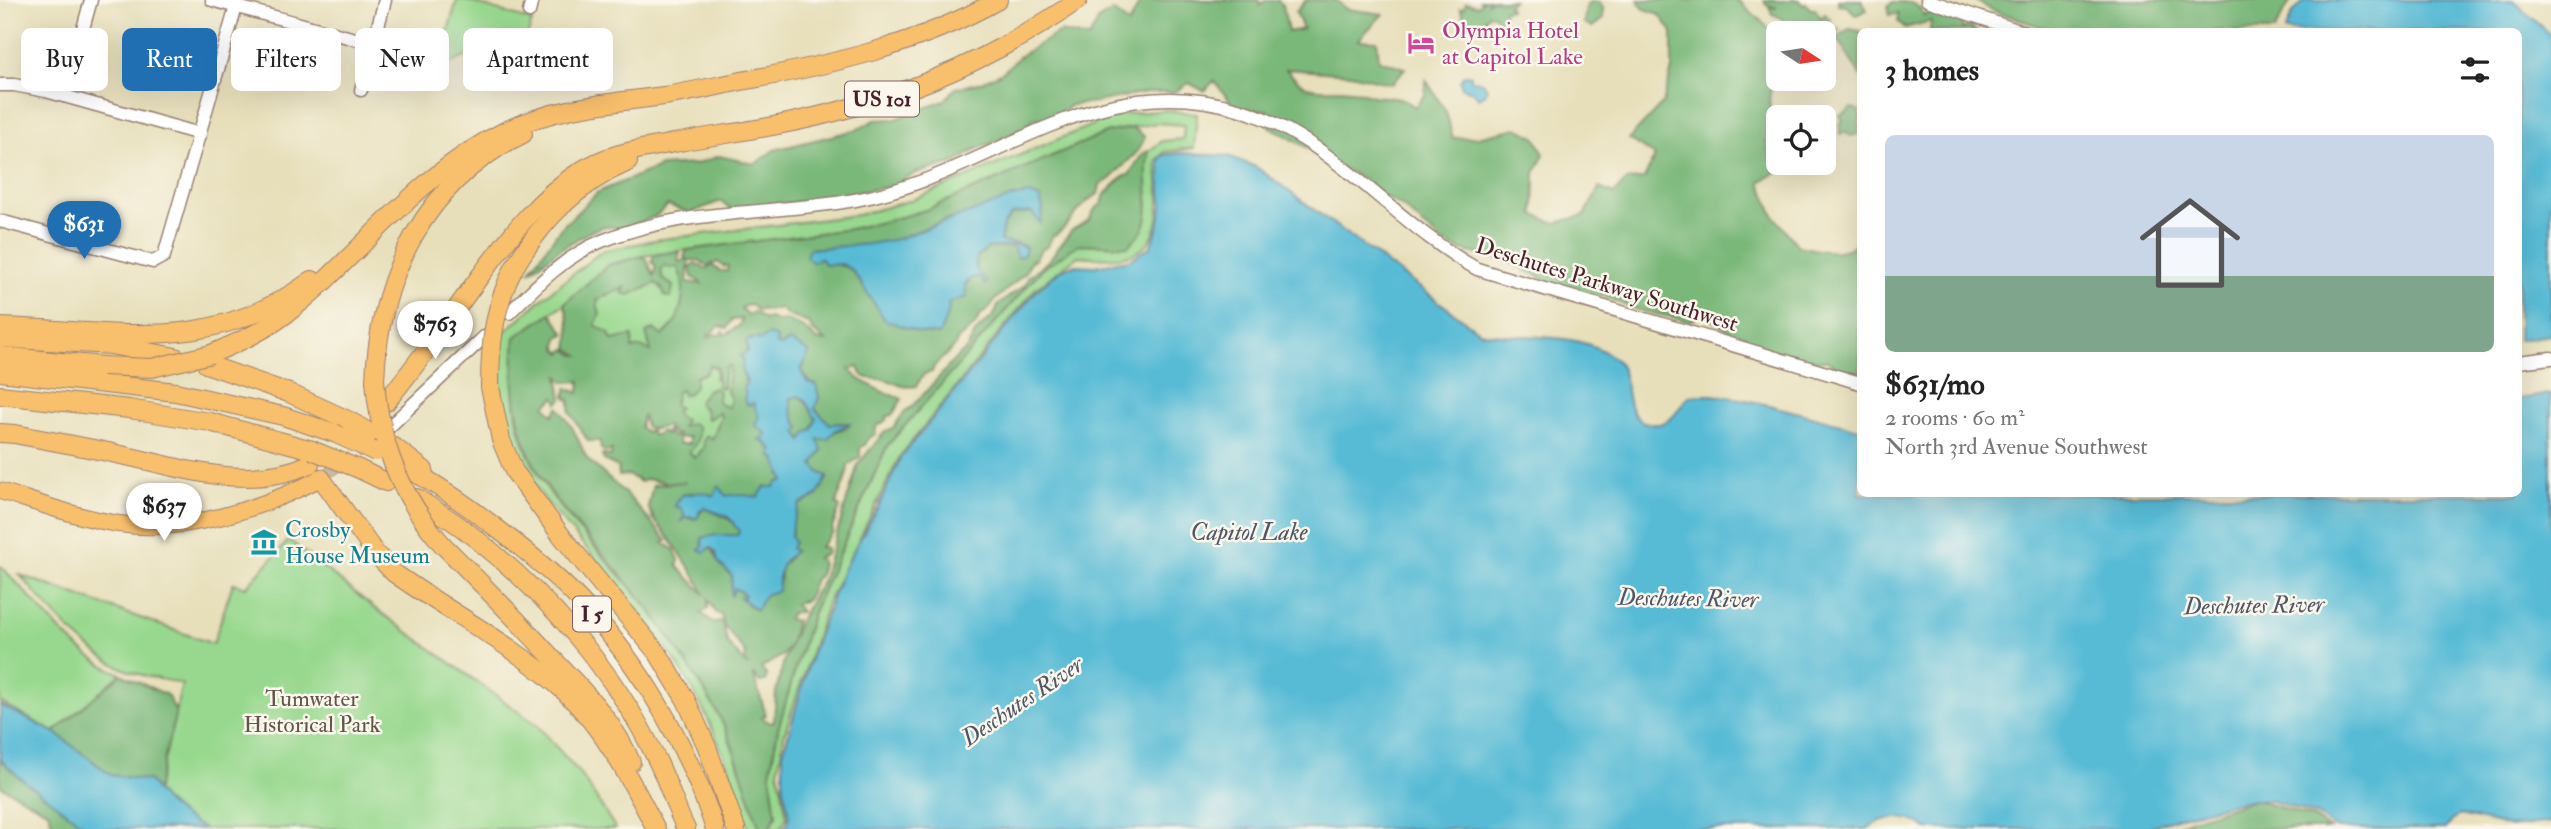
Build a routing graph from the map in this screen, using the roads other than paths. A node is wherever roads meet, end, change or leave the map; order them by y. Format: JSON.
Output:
{"nodes":[{"id":1,"x":91,"y":0,"type":"edge"},
{"id":2,"x":212,"y":0,"type":"edge"},
{"id":3,"x":385,"y":0,"type":"edge"},
{"id":4,"x":998,"y":0,"type":"edge"},
{"id":5,"x":1078,"y":0,"type":"edge"},
{"id":6,"x":1927,"y":0,"type":"edge"},
{"id":7,"x":237,"y":3,"type":"edge"},
{"id":8,"x":377,"y":28,"type":"edge"},
{"id":9,"x":2011,"y":28,"type":"edge"},
{"id":10,"x":355,"y":38,"type":"edge"},
{"id":11,"x":0,"y":85,"type":"edge"},
{"id":12,"x":64,"y":96,"type":"junction"},
{"id":13,"x":664,"y":96,"type":"junction"},
{"id":14,"x":200,"y":134,"type":"junction"},
{"id":15,"x":667,"y":145,"type":"junction"},
{"id":16,"x":0,"y":221,"type":"edge"},
{"id":17,"x":368,"y":237,"type":"junction"},
{"id":18,"x":509,"y":313,"type":"dead end"},
{"id":19,"x":0,"y":327,"type":"edge"},
{"id":20,"x":484,"y":337,"type":"dead end"},
{"id":21,"x":0,"y":338,"type":"edge"},
{"id":22,"x":0,"y":356,"type":"edge"},
{"id":23,"x":176,"y":357,"type":"dead end"},
{"id":24,"x":2551,"y":358,"type":"edge"},
{"id":25,"x":209,"y":359,"type":"junction"},
{"id":26,"x":2522,"y":362,"type":"edge"},
{"id":27,"x":0,"y":372,"type":"edge"},
{"id":28,"x":1857,"y":382,"type":"edge"},
{"id":29,"x":0,"y":395,"type":"edge"},
{"id":30,"x":386,"y":402,"type":"dead end"},
{"id":31,"x":0,"y":422,"type":"edge"},
{"id":32,"x":364,"y":425,"type":"dead end"},
{"id":33,"x":389,"y":427,"type":"dead end"},
{"id":34,"x":0,"y":433,"type":"edge"},
{"id":35,"x":394,"y":447,"type":"dead end"},
{"id":36,"x":376,"y":453,"type":"dead end"},
{"id":37,"x":121,"y":455,"type":"junction"},
{"id":38,"x":401,"y":465,"type":"dead end"},
{"id":39,"x":318,"y":466,"type":"junction"},
{"id":40,"x":386,"y":482,"type":"dead end"},
{"id":41,"x":0,"y":491,"type":"edge"},
{"id":42,"x":417,"y":498,"type":"dead end"},
{"id":43,"x":464,"y":504,"type":"junction"},
{"id":44,"x":734,"y":823,"type":"edge"},
{"id":45,"x":714,"y":826,"type":"edge"},
{"id":46,"x":656,"y":829,"type":"edge"},
{"id":47,"x":662,"y":829,"type":"edge"},
{"id":48,"x":686,"y":829,"type":"edge"}],
"edges":[{"from":1,"to":12,"type":"street"},
{"from":2,"to":7,"type":"street"},
{"from":3,"to":8,"type":"street"},
{"from":4,"to":13,"type":"highway","number":"US 101"},
{"from":5,"to":15,"type":"highway","number":"US 101"},
{"from":6,"to":9,"type":"street"},
{"from":7,"to":10,"type":"street"},
{"from":7,"to":14,"type":"street"},
{"from":11,"to":12,"type":"street"},
{"from":12,"to":14,"type":"street"},
{"from":13,"to":17,"type":"highway"},
{"from":13,"to":47,"type":"highway","bridge":true},
{"from":14,"to":16,"type":"street"},
{"from":15,"to":30,"type":"highway"},
{"from":15,"to":44,"type":"highway","bridge":true},
{"from":17,"to":19,"type":"highway"},
{"from":17,"to":25,"type":"highway"},
{"from":18,"to":28,"type":"street","name":"Deschutes Parkway Southwest"},
{"from":20,"to":33,"type":"street"},
{"from":21,"to":23,"type":"highway"},
{"from":22,"to":25,"type":"highway","bridge":true},
{"from":24,"to":26,"type":"street"},
{"from":25,"to":32,"type":"highway"},
{"from":27,"to":36,"type":"highway","bridge":true},
{"from":29,"to":39,"type":"highway"},
{"from":31,"to":37,"type":"highway"},
{"from":34,"to":37,"type":"highway"},
{"from":35,"to":43,"type":"highway"},
{"from":37,"to":39,"type":"highway"},
{"from":38,"to":43,"type":"highway","number":"I 5"},
{"from":39,"to":40,"type":"highway","bridge":true},
{"from":39,"to":41,"type":"main road"},
{"from":39,"to":46,"type":"highway"},
{"from":42,"to":48,"type":"highway","number":"I 5"},
{"from":43,"to":45,"type":"highway","number":"I 5"}]}
